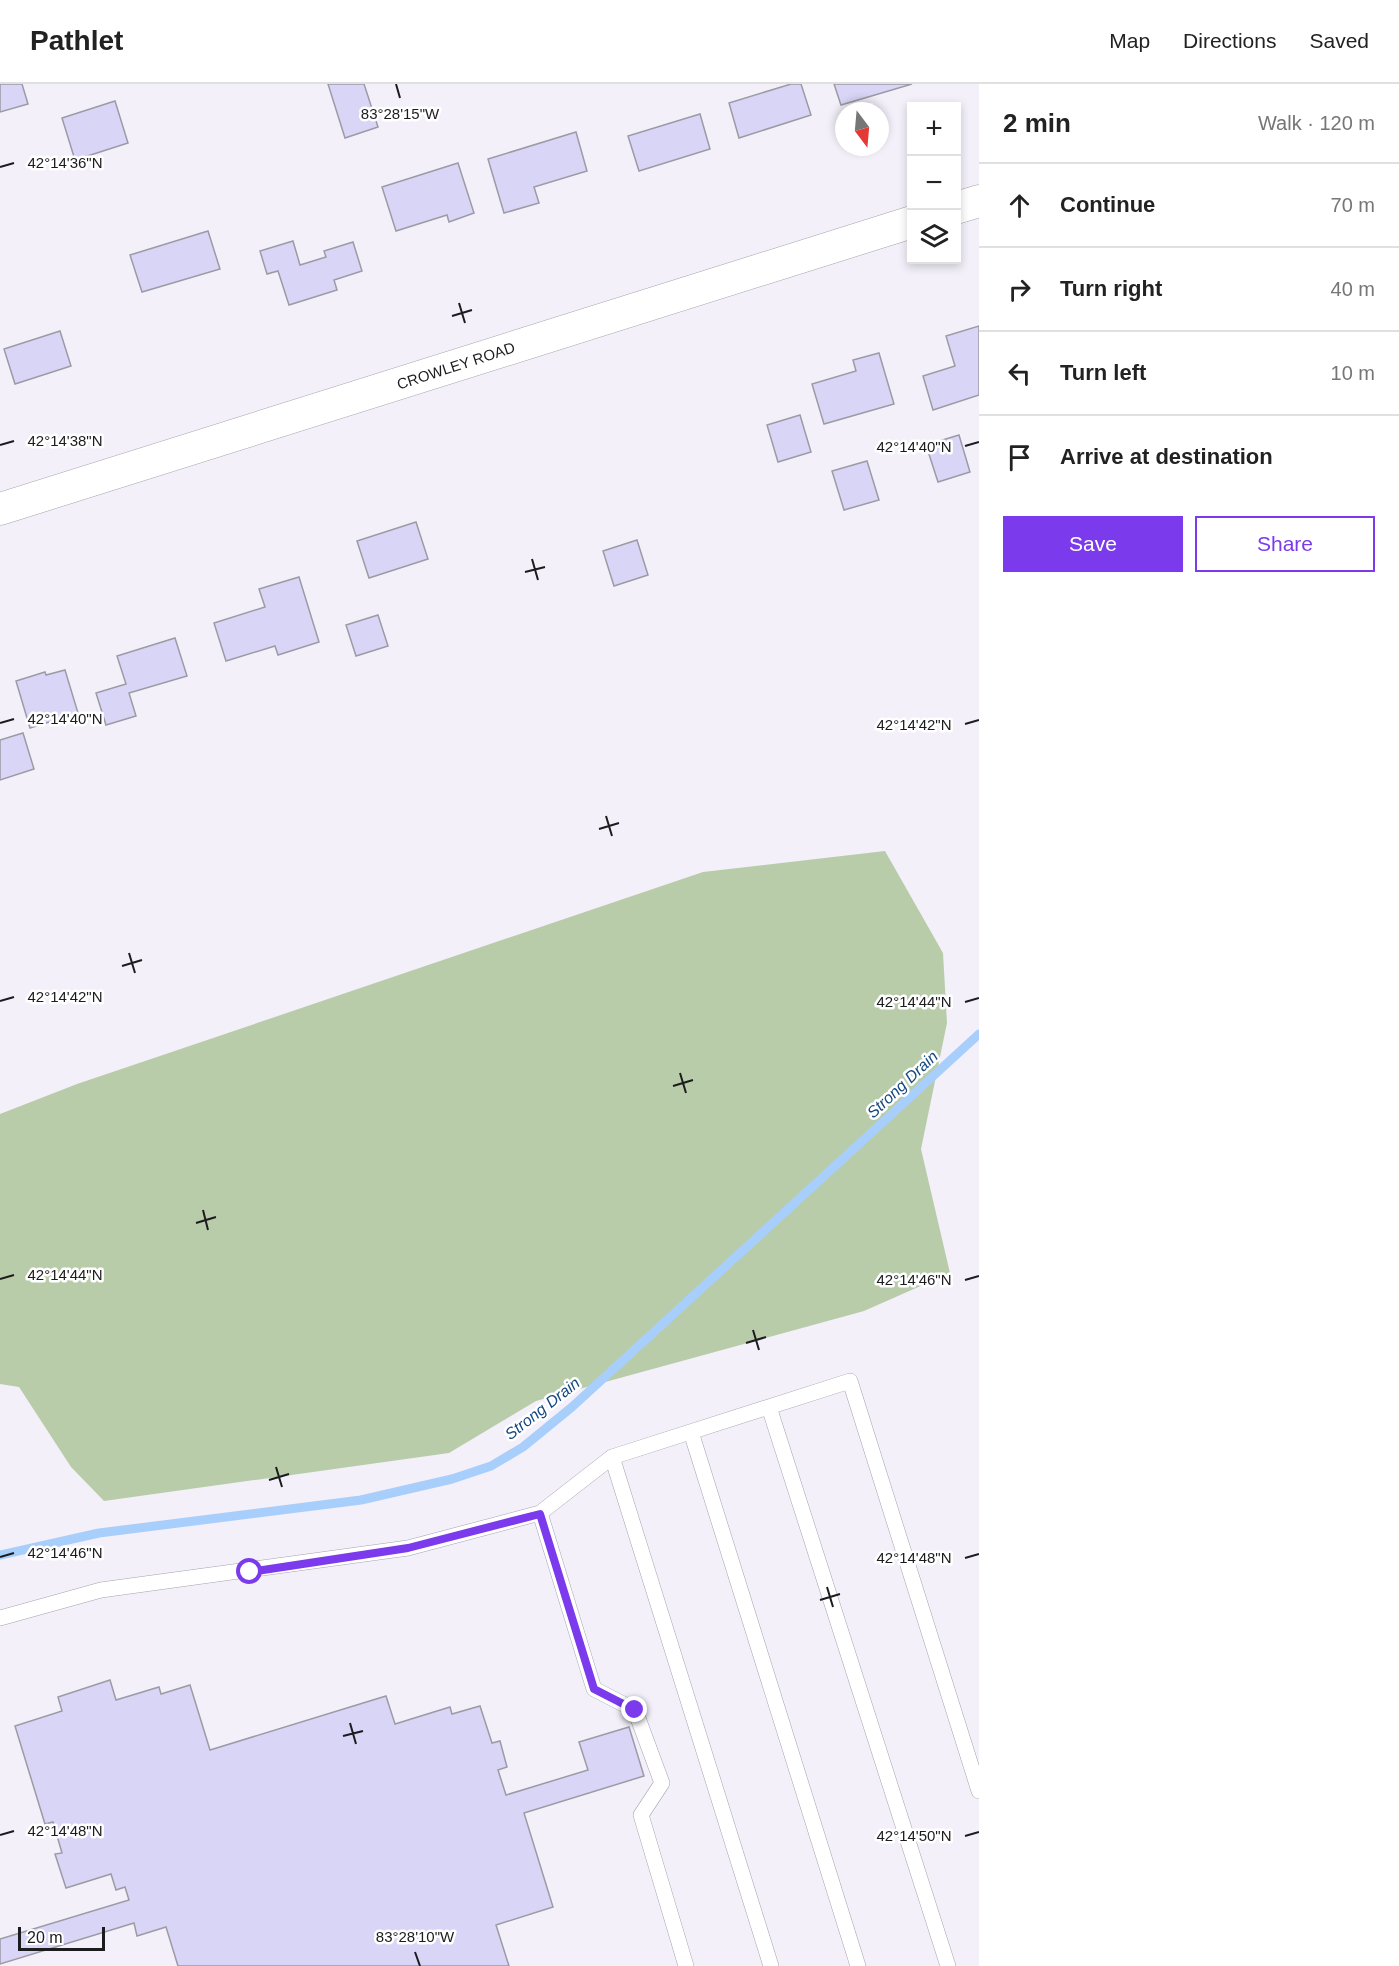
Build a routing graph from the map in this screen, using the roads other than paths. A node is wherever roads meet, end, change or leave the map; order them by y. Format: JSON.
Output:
{"nodes":[{"id":1,"x":979,"y":201,"type":"edge"},
{"id":2,"x":961,"y":207,"type":"edge"},
{"id":3,"x":907,"y":224,"type":"edge"},
{"id":4,"x":0,"y":509,"type":"edge"},
{"id":5,"x":769,"y":1407,"type":"junction"},
{"id":6,"x":691,"y":1432,"type":"junction"},
{"id":7,"x":612,"y":1457,"type":"junction"},
{"id":8,"x":540,"y":1514,"type":"junction"},
{"id":9,"x":0,"y":1618,"type":"edge"},
{"id":10,"x":979,"y":1791,"type":"edge"},
{"id":11,"x":686,"y":1966,"type":"edge"},
{"id":12,"x":771,"y":1966,"type":"edge"},
{"id":13,"x":858,"y":1966,"type":"edge"},
{"id":14,"x":948,"y":1966,"type":"edge"}],
"edges":[{"from":1,"to":2,"type":"street"},
{"from":3,"to":4,"type":"street","name":"CROWLEY ROAD"},
{"from":5,"to":6,"type":"lane"},
{"from":5,"to":10,"type":"lane"},
{"from":5,"to":14,"type":"lane"},
{"from":6,"to":7,"type":"lane"},
{"from":6,"to":13,"type":"lane"},
{"from":7,"to":8,"type":"lane"},
{"from":7,"to":12,"type":"lane"},
{"from":8,"to":9,"type":"lane"},
{"from":8,"to":11,"type":"lane"}]}
